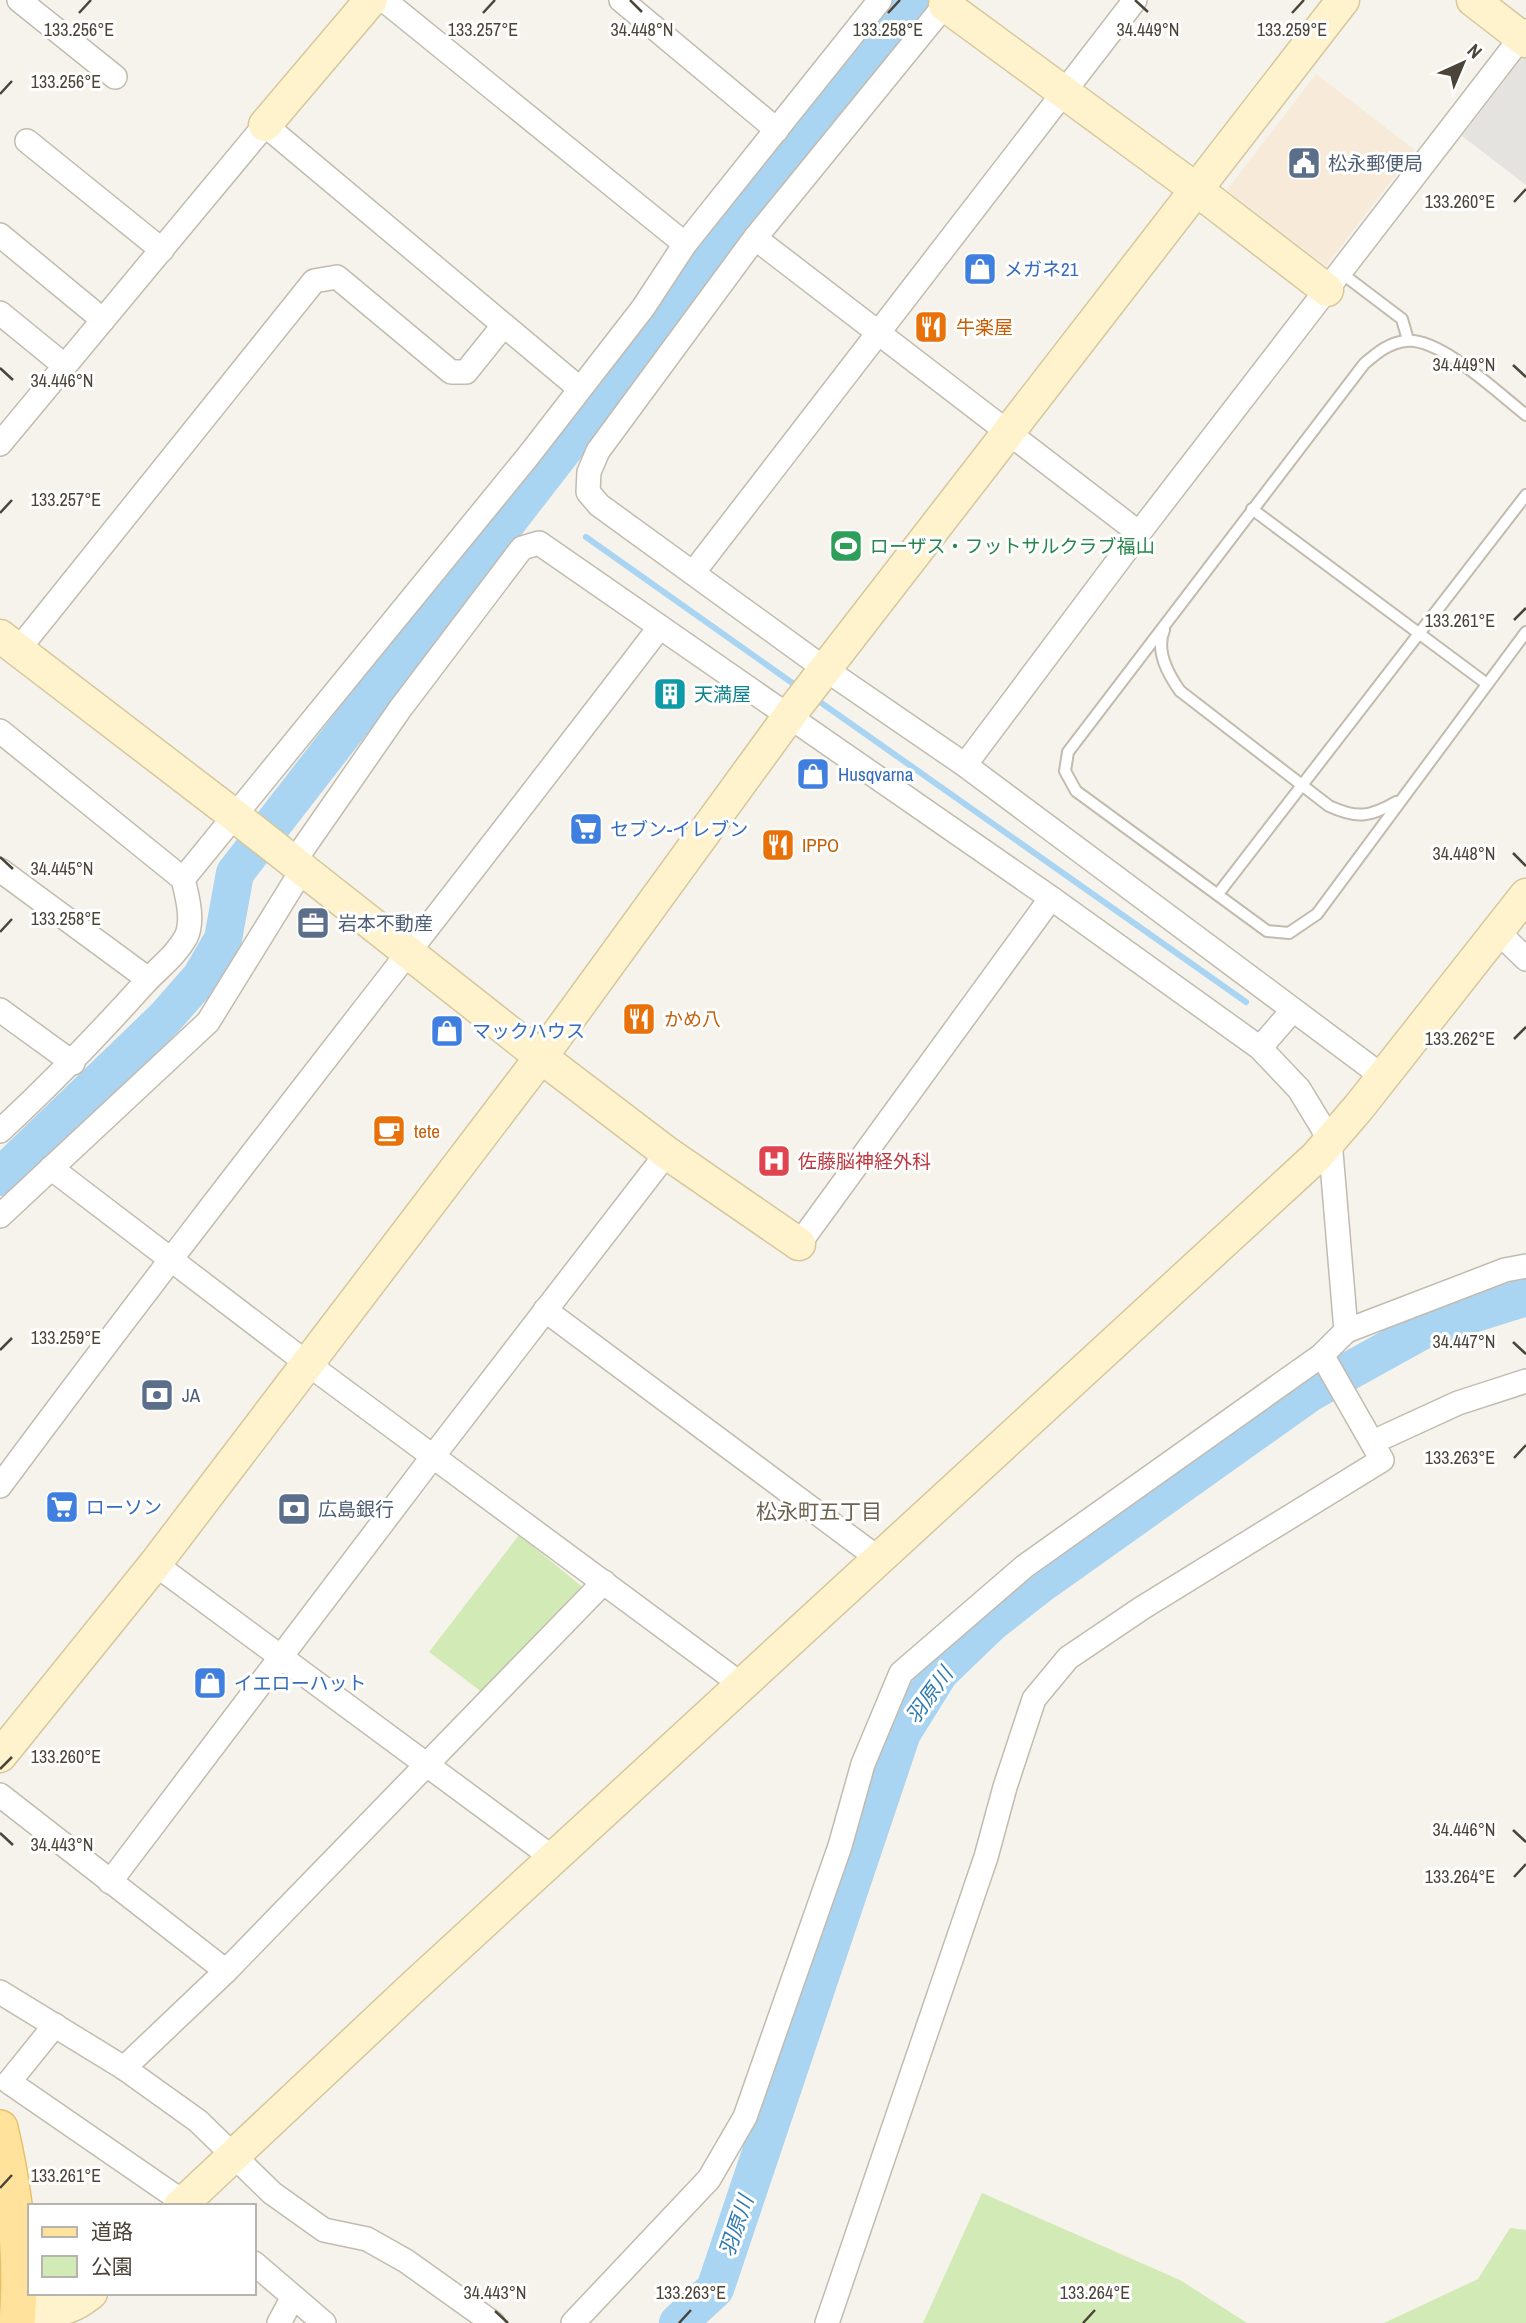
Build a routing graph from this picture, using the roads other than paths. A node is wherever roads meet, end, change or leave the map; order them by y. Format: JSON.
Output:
{"nodes":[{"id":1,"x":19,"y":0,"type":"edge"},
{"id":2,"x":371,"y":0,"type":"edge"},
{"id":3,"x":384,"y":0,"type":"edge"},
{"id":4,"x":621,"y":0,"type":"edge"},
{"id":5,"x":880,"y":0,"type":"edge"},
{"id":6,"x":1135,"y":0,"type":"edge"},
{"id":7,"x":1343,"y":0,"type":"edge"},
{"id":8,"x":1473,"y":0,"type":"edge"},
{"id":9,"x":944,"y":2,"type":"edge"},
{"id":10,"x":1524,"y":37,"type":"edge"},
{"id":11,"x":115,"y":77,"type":"dead end"},
{"id":12,"x":1063,"y":94,"type":"junction"},
{"id":13,"x":265,"y":125,"type":"junction"},
{"id":14,"x":777,"y":130,"type":"junction"},
{"id":15,"x":27,"y":142,"type":"dead end"},
{"id":16,"x":1197,"y":190,"type":"junction"},
{"id":17,"x":0,"y":235,"type":"edge"},
{"id":18,"x":755,"y":238,"type":"junction"},
{"id":19,"x":685,"y":244,"type":"junction"},
{"id":20,"x":162,"y":250,"type":"junction"},
{"id":21,"x":1334,"y":281,"type":"junction"},
{"id":22,"x":0,"y":313,"type":"edge"},
{"id":23,"x":103,"y":320,"type":"junction"},
{"id":24,"x":503,"y":326,"type":"junction"},
{"id":25,"x":878,"y":333,"type":"junction"},
{"id":26,"x":1408,"y":340,"type":"junction"},
{"id":27,"x":65,"y":366,"type":"junction"},
{"id":28,"x":579,"y":388,"type":"junction"},
{"id":29,"x":1526,"y":415,"type":"edge"},
{"id":30,"x":1007,"y":434,"type":"junction"},
{"id":31,"x":0,"y":444,"type":"edge"},
{"id":32,"x":1526,"y":495,"type":"edge"},
{"id":33,"x":1252,"y":509,"type":"junction"},
{"id":34,"x":1139,"y":533,"type":"junction"},
{"id":35,"x":693,"y":573,"type":"junction"},
{"id":36,"x":1179,"y":606,"type":"junction"},
{"id":37,"x":659,"y":628,"type":"junction"},
{"id":38,"x":1526,"y":632,"type":"edge"},
{"id":39,"x":1418,"y":635,"type":"junction"},
{"id":40,"x":9,"y":643,"type":"edge"},
{"id":41,"x":820,"y":676,"type":"junction"},
{"id":42,"x":1487,"y":684,"type":"junction"},
{"id":43,"x":792,"y":713,"type":"junction"},
{"id":44,"x":0,"y":731,"type":"edge"},
{"id":45,"x":965,"y":765,"type":"junction"},
{"id":46,"x":1301,"y":785,"type":"junction"},
{"id":47,"x":1400,"y":799,"type":"junction"},
{"id":48,"x":241,"y":820,"type":"junction"},
{"id":49,"x":293,"y":863,"type":"junction"},
{"id":50,"x":0,"y":870,"type":"edge"},
{"id":51,"x":183,"y":878,"type":"junction"},
{"id":52,"x":1217,"y":894,"type":"junction"},
{"id":53,"x":1526,"y":895,"type":"edge"},
{"id":54,"x":1051,"y":898,"type":"junction"},
{"id":55,"x":1497,"y":931,"type":"junction"},
{"id":56,"x":410,"y":953,"type":"junction"},
{"id":57,"x":1526,"y":959,"type":"edge"},
{"id":58,"x":148,"y":979,"type":"junction"},
{"id":59,"x":0,"y":1010,"type":"edge"},
{"id":60,"x":1292,"y":1011,"type":"junction"},
{"id":61,"x":1260,"y":1048,"type":"junction"},
{"id":62,"x":541,"y":1057,"type":"junction"},
{"id":63,"x":73,"y":1063,"type":"junction"},
{"id":64,"x":1382,"y":1076,"type":"junction"},
{"id":65,"x":0,"y":1131,"type":"edge"},
{"id":66,"x":1330,"y":1140,"type":"junction"},
{"id":67,"x":667,"y":1153,"type":"junction"},
{"id":68,"x":51,"y":1168,"type":"junction"},
{"id":69,"x":0,"y":1216,"type":"edge"},
{"id":70,"x":799,"y":1244,"type":"joint"},
{"id":71,"x":169,"y":1258,"type":"junction"},
{"id":72,"x":1526,"y":1266,"type":"edge"},
{"id":73,"x":545,"y":1310,"type":"junction"},
{"id":74,"x":1346,"y":1331,"type":"junction"},
{"id":75,"x":1322,"y":1355,"type":"junction"},
{"id":76,"x":308,"y":1364,"type":"junction"},
{"id":77,"x":1526,"y":1381,"type":"edge"},
{"id":78,"x":1373,"y":1442,"type":"junction"},
{"id":79,"x":434,"y":1455,"type":"junction"},
{"id":80,"x":0,"y":1486,"type":"edge"},
{"id":81,"x":879,"y":1559,"type":"junction"},
{"id":82,"x":155,"y":1564,"type":"junction"},
{"id":83,"x":604,"y":1582,"type":"junction"},
{"id":84,"x":282,"y":1656,"type":"junction"},
{"id":85,"x":742,"y":1685,"type":"junction"},
{"id":86,"x":0,"y":1756,"type":"edge"},
{"id":87,"x":427,"y":1764,"type":"junction"},
{"id":88,"x":0,"y":1795,"type":"edge"},
{"id":89,"x":553,"y":1858,"type":"junction"},
{"id":90,"x":110,"y":1882,"type":"junction"},
{"id":91,"x":226,"y":1971,"type":"junction"},
{"id":92,"x":0,"y":1992,"type":"edge"},
{"id":93,"x":55,"y":2025,"type":"junction"},
{"id":94,"x":124,"y":2068,"type":"junction"},
{"id":95,"x":0,"y":2128,"type":"edge"},
{"id":96,"x":234,"y":2156,"type":"junction"},
{"id":97,"x":184,"y":2204,"type":"edge"},
{"id":98,"x":9,"y":2229,"type":"edge"},
{"id":99,"x":256,"y":2265,"type":"edge"},
{"id":100,"x":88,"y":2295,"type":"edge"},
{"id":101,"x":293,"y":2297,"type":"junction"},
{"id":102,"x":17,"y":2314,"type":"edge"},
{"id":103,"x":279,"y":2323,"type":"edge"},
{"id":104,"x":324,"y":2323,"type":"edge"},
{"id":105,"x":493,"y":2323,"type":"edge"},
{"id":106,"x":573,"y":2323,"type":"edge"},
{"id":107,"x":827,"y":2323,"type":"edge"}],
"edges":[{"from":1,"to":11,"type":"street"},
{"from":2,"to":13,"type":"street"},
{"from":3,"to":19,"type":"street"},
{"from":4,"to":14,"type":"street"},
{"from":5,"to":14,"type":"street"},
{"from":6,"to":12,"type":"street"},
{"from":7,"to":16,"type":"street"},
{"from":8,"to":10,"type":"street"},
{"from":9,"to":12,"type":"street"},
{"from":9,"to":18,"type":"street"},
{"from":10,"to":21,"type":"street"},
{"from":12,"to":16,"type":"street"},
{"from":12,"to":25,"type":"street"},
{"from":13,"to":20,"type":"street"},
{"from":13,"to":24,"type":"street"},
{"from":14,"to":19,"type":"street"},
{"from":15,"to":20,"type":"street"},
{"from":16,"to":21,"type":"street"},
{"from":16,"to":30,"type":"street"},
{"from":17,"to":23,"type":"street"},
{"from":18,"to":25,"type":"street"},
{"from":18,"to":35,"type":"street"},
{"from":19,"to":28,"type":"street"},
{"from":20,"to":23,"type":"street"},
{"from":21,"to":26,"type":"lane"},
{"from":21,"to":34,"type":"street"},
{"from":22,"to":27,"type":"street"},
{"from":23,"to":27,"type":"street"},
{"from":24,"to":28,"type":"street"},
{"from":24,"to":40,"type":"street"},
{"from":25,"to":30,"type":"street"},
{"from":25,"to":35,"type":"street"},
{"from":26,"to":29,"type":"lane"},
{"from":26,"to":33,"type":"lane"},
{"from":27,"to":31,"type":"street"},
{"from":28,"to":48,"type":"street"},
{"from":30,"to":34,"type":"street"},
{"from":30,"to":41,"type":"street"},
{"from":32,"to":39,"type":"lane"},
{"from":33,"to":36,"type":"lane"},
{"from":33,"to":39,"type":"lane"},
{"from":34,"to":45,"type":"street"},
{"from":35,"to":41,"type":"street"},
{"from":36,"to":46,"type":"lane"},
{"from":36,"to":52,"type":"lane"},
{"from":37,"to":43,"type":"street"},
{"from":37,"to":49,"type":"street"},
{"from":37,"to":56,"type":"street"},
{"from":38,"to":42,"type":"lane"},
{"from":39,"to":42,"type":"lane"},
{"from":39,"to":46,"type":"lane"},
{"from":40,"to":48,"type":"street"},
{"from":41,"to":43,"type":"street"},
{"from":41,"to":45,"type":"street"},
{"from":42,"to":47,"type":"lane"},
{"from":43,"to":54,"type":"street"},
{"from":43,"to":62,"type":"street"},
{"from":44,"to":51,"type":"street"},
{"from":45,"to":60,"type":"street"},
{"from":46,"to":47,"type":"lane"},
{"from":46,"to":52,"type":"lane"},
{"from":47,"to":52,"type":"lane"},
{"from":48,"to":49,"type":"street"},
{"from":48,"to":51,"type":"street"},
{"from":49,"to":56,"type":"street"},
{"from":49,"to":68,"type":"street"},
{"from":50,"to":58,"type":"street"},
{"from":51,"to":58,"type":"street"},
{"from":53,"to":55,"type":"street"},
{"from":54,"to":61,"type":"street"},
{"from":54,"to":70,"type":"street"},
{"from":55,"to":57,"type":"street"},
{"from":55,"to":64,"type":"street"},
{"from":56,"to":62,"type":"street"},
{"from":56,"to":71,"type":"street"},
{"from":58,"to":63,"type":"street"},
{"from":59,"to":63,"type":"street"},
{"from":60,"to":61,"type":"street"},
{"from":60,"to":64,"type":"street"},
{"from":61,"to":66,"type":"street"},
{"from":62,"to":67,"type":"street"},
{"from":62,"to":76,"type":"street"},
{"from":63,"to":65,"type":"street"},
{"from":64,"to":66,"type":"street"},
{"from":66,"to":74,"type":"street"},
{"from":66,"to":81,"type":"street"},
{"from":67,"to":70,"type":"street"},
{"from":67,"to":73,"type":"street"},
{"from":68,"to":69,"type":"street"},
{"from":68,"to":71,"type":"street"},
{"from":71,"to":76,"type":"street"},
{"from":71,"to":80,"type":"street"},
{"from":72,"to":74,"type":"street"},
{"from":73,"to":79,"type":"street"},
{"from":73,"to":81,"type":"street"},
{"from":74,"to":75,"type":"street"},
{"from":75,"to":78,"type":"street"},
{"from":75,"to":106,"type":"street"},
{"from":76,"to":79,"type":"street"},
{"from":76,"to":82,"type":"street"},
{"from":77,"to":78,"type":"street"},
{"from":78,"to":107,"type":"street"},
{"from":79,"to":83,"type":"street"},
{"from":79,"to":84,"type":"street"},
{"from":81,"to":85,"type":"street"},
{"from":82,"to":84,"type":"street"},
{"from":82,"to":86,"type":"street"},
{"from":83,"to":85,"type":"street"},
{"from":83,"to":87,"type":"street"},
{"from":84,"to":87,"type":"street"},
{"from":84,"to":90,"type":"street"},
{"from":85,"to":89,"type":"street"},
{"from":87,"to":89,"type":"street"},
{"from":87,"to":91,"type":"street"},
{"from":88,"to":90,"type":"street"},
{"from":89,"to":96,"type":"street"},
{"from":90,"to":91,"type":"street"},
{"from":91,"to":94,"type":"street"},
{"from":92,"to":93,"type":"street"},
{"from":93,"to":94,"type":"street"},
{"from":93,"to":97,"type":"street"},
{"from":94,"to":96,"type":"street"},
{"from":95,"to":98,"type":"main road"},
{"from":96,"to":97,"type":"street"},
{"from":96,"to":105,"type":"street"},
{"from":98,"to":102,"type":"main road"},
{"from":99,"to":101,"type":"street"},
{"from":100,"to":102,"type":"street"},
{"from":101,"to":103,"type":"street"},
{"from":101,"to":104,"type":"street"}]}
